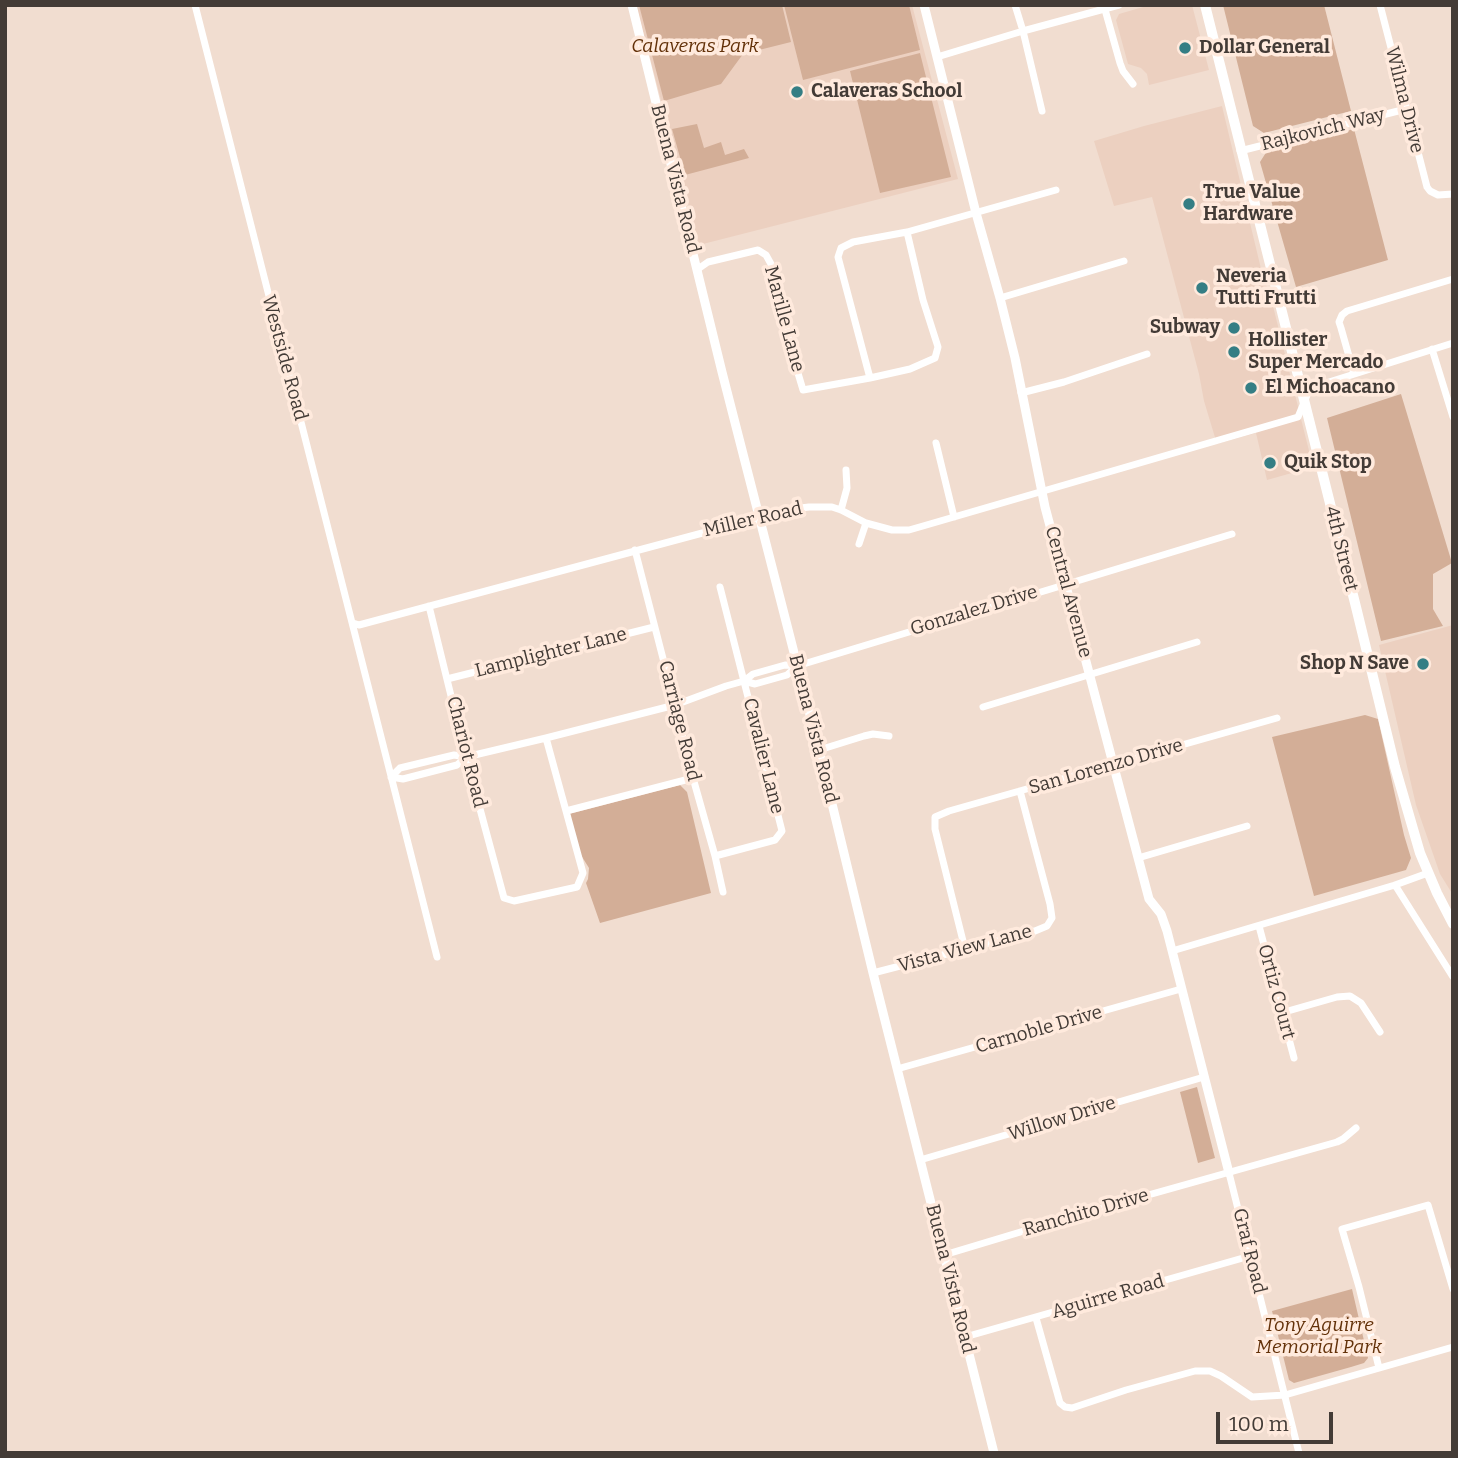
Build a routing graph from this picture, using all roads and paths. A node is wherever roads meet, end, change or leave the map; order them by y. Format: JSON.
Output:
{"nodes":[{"id":1,"x":195,"y":5,"type":"edge"},
{"id":2,"x":632,"y":5,"type":"edge"},
{"id":3,"x":923,"y":5,"type":"edge"},
{"id":4,"x":1015,"y":5,"type":"edge"},
{"id":5,"x":1119,"y":5,"type":"edge"},
{"id":6,"x":1205,"y":5,"type":"edge"},
{"id":7,"x":1380,"y":5,"type":"edge"},
{"id":8,"x":1105,"y":7,"type":"edge"},
{"id":9,"x":1023,"y":31,"type":"junction"},
{"id":10,"x":937,"y":57,"type":"junction"},
{"id":11,"x":1133,"y":84,"type":"dead end"},
{"id":12,"x":1406,"y":109,"type":"junction"},
{"id":13,"x":1042,"y":111,"type":"dead end"},
{"id":14,"x":1240,"y":151,"type":"junction"},
{"id":15,"x":1056,"y":190,"type":"dead end"},
{"id":16,"x":1453,"y":194,"type":"edge"},
{"id":17,"x":976,"y":213,"type":"junction"},
{"id":18,"x":907,"y":232,"type":"junction"},
{"id":19,"x":1124,"y":261,"type":"dead end"},
{"id":20,"x":698,"y":269,"type":"junction"},
{"id":21,"x":1453,"y":279,"type":"edge"},
{"id":22,"x":1000,"y":298,"type":"junction"},
{"id":23,"x":1453,"y":343,"type":"edge"},
{"id":24,"x":1432,"y":349,"type":"junction"},
{"id":25,"x":1147,"y":354,"type":"dead end"},
{"id":26,"x":1354,"y":374,"type":"junction"},
{"id":27,"x":870,"y":378,"type":"junction"},
{"id":28,"x":1021,"y":393,"type":"junction"},
{"id":29,"x":1305,"y":404,"type":"junction"},
{"id":30,"x":1453,"y":417,"type":"edge"},
{"id":31,"x":936,"y":443,"type":"dead end"},
{"id":32,"x":846,"y":470,"type":"dead end"},
{"id":33,"x":1042,"y":491,"type":"junction"},
{"id":34,"x":841,"y":510,"type":"junction"},
{"id":35,"x":760,"y":517,"type":"junction"},
{"id":36,"x":954,"y":517,"type":"junction"},
{"id":37,"x":866,"y":523,"type":"junction"},
{"id":38,"x":1232,"y":534,"type":"dead end"},
{"id":39,"x":859,"y":544,"type":"dead end"},
{"id":40,"x":635,"y":550,"type":"junction"},
{"id":41,"x":1065,"y":584,"type":"junction"},
{"id":42,"x":720,"y":587,"type":"dead end"},
{"id":43,"x":429,"y":606,"type":"junction"},
{"id":44,"x":353,"y":624,"type":"junction"},
{"id":45,"x":654,"y":627,"type":"junction"},
{"id":46,"x":1197,"y":642,"type":"dead end"},
{"id":47,"x":797,"y":666,"type":"junction"},
{"id":48,"x":1090,"y":675,"type":"junction"},
{"id":49,"x":447,"y":679,"type":"junction"},
{"id":50,"x":744,"y":681,"type":"junction"},
{"id":51,"x":676,"y":705,"type":"junction"},
{"id":52,"x":983,"y":707,"type":"dead end"},
{"id":53,"x":1277,"y":718,"type":"dead end"},
{"id":54,"x":889,"y":736,"type":"dead end"},
{"id":55,"x":547,"y":738,"type":"junction"},
{"id":56,"x":819,"y":750,"type":"junction"},
{"id":57,"x":466,"y":757,"type":"junction"},
{"id":58,"x":1113,"y":765,"type":"junction"},
{"id":59,"x":391,"y":777,"type":"junction"},
{"id":60,"x":693,"y":778,"type":"junction"},
{"id":61,"x":1020,"y":791,"type":"junction"},
{"id":62,"x":566,"y":811,"type":"junction"},
{"id":63,"x":1247,"y":826,"type":"dead end"},
{"id":64,"x":715,"y":856,"type":"junction"},
{"id":65,"x":1138,"y":858,"type":"junction"},
{"id":66,"x":1428,"y":873,"type":"junction"},
{"id":67,"x":1395,"y":885,"type":"junction"},
{"id":68,"x":723,"y":892,"type":"dead end"},
{"id":69,"x":1453,"y":924,"type":"edge"},
{"id":70,"x":1259,"y":926,"type":"junction"},
{"id":71,"x":965,"y":949,"type":"junction"},
{"id":72,"x":1172,"y":951,"type":"junction"},
{"id":73,"x":437,"y":957,"type":"dead end"},
{"id":74,"x":873,"y":973,"type":"junction"},
{"id":75,"x":1453,"y":977,"type":"edge"},
{"id":76,"x":1181,"y":989,"type":"junction"},
{"id":77,"x":1282,"y":1013,"type":"junction"},
{"id":78,"x":1380,"y":1032,"type":"dead end"},
{"id":79,"x":1294,"y":1058,"type":"dead end"},
{"id":80,"x":897,"y":1069,"type":"junction"},
{"id":81,"x":1204,"y":1077,"type":"junction"},
{"id":82,"x":1356,"y":1128,"type":"dead end"},
{"id":83,"x":920,"y":1160,"type":"junction"},
{"id":84,"x":1229,"y":1173,"type":"junction"},
{"id":85,"x":944,"y":1255,"type":"junction"},
{"id":86,"x":1250,"y":1256,"type":"junction"},
{"id":87,"x":1453,"y":1289,"type":"edge"},
{"id":88,"x":1036,"y":1318,"type":"junction"},
{"id":89,"x":965,"y":1338,"type":"junction"},
{"id":90,"x":1453,"y":1347,"type":"edge"},
{"id":91,"x":1380,"y":1368,"type":"junction"},
{"id":92,"x":1285,"y":1395,"type":"junction"},
{"id":93,"x":994,"y":1453,"type":"edge"},
{"id":94,"x":1299,"y":1453,"type":"edge"}],
"edges":[{"from":1,"to":44,"type":"street","name":"Westside Road"},
{"from":2,"to":20,"type":"street","name":"Buena Vista Road"},
{"from":3,"to":10,"type":"street","name":"Central Avenue"},
{"from":4,"to":9,"type":"street"},
{"from":5,"to":8,"type":"street"},
{"from":6,"to":14,"type":"main road","name":"4th Street"},
{"from":7,"to":12,"type":"street","name":"Wilma Drive"},
{"from":8,"to":9,"type":"street"},
{"from":8,"to":11,"type":"street"},
{"from":9,"to":10,"type":"street"},
{"from":9,"to":13,"type":"street"},
{"from":10,"to":17,"type":"street","name":"Central Avenue"},
{"from":12,"to":14,"type":"street","name":"Rajkovich Way"},
{"from":12,"to":16,"type":"street","name":"Wilma Drive"},
{"from":14,"to":29,"type":"main road","name":"4th Street"},
{"from":15,"to":17,"type":"street"},
{"from":17,"to":18,"type":"street"},
{"from":17,"to":22,"type":"street","name":"Central Avenue"},
{"from":18,"to":27,"type":"street","name":"Marille Lane"},
{"from":18,"to":27,"type":"street"},
{"from":19,"to":22,"type":"street"},
{"from":20,"to":27,"type":"street","name":"Marille Lane"},
{"from":20,"to":35,"type":"street","name":"Buena Vista Road"},
{"from":21,"to":26,"type":"street"},
{"from":22,"to":28,"type":"street","name":"Central Avenue"},
{"from":23,"to":24,"type":"street"},
{"from":24,"to":26,"type":"street"},
{"from":24,"to":30,"type":"street"},
{"from":25,"to":28,"type":"street"},
{"from":26,"to":29,"type":"street","name":"Miller Road"},
{"from":28,"to":33,"type":"street","name":"Central Avenue"},
{"from":29,"to":33,"type":"street","name":"Miller Road"},
{"from":29,"to":66,"type":"main road","name":"4th Street"},
{"from":31,"to":36,"type":"street"},
{"from":32,"to":34,"type":"street"},
{"from":33,"to":36,"type":"street","name":"Miller Road"},
{"from":33,"to":41,"type":"street","name":"Central Avenue"},
{"from":34,"to":35,"type":"street","name":"Miller Road"},
{"from":34,"to":37,"type":"street","name":"Miller Road"},
{"from":35,"to":40,"type":"street","name":"Miller Road"},
{"from":35,"to":47,"type":"street","name":"Buena Vista Road"},
{"from":36,"to":37,"type":"street","name":"Miller Road"},
{"from":37,"to":39,"type":"street"},
{"from":38,"to":41,"type":"street","name":"Gonzalez Drive"},
{"from":40,"to":43,"type":"street","name":"Miller Road"},
{"from":40,"to":45,"type":"street","name":"Carriage Road"},
{"from":41,"to":47,"type":"street","name":"Gonzalez Drive"},
{"from":41,"to":48,"type":"street","name":"Central Avenue"},
{"from":42,"to":50,"type":"street","name":"Cavalier Lane"},
{"from":43,"to":44,"type":"street","name":"Miller Road"},
{"from":43,"to":49,"type":"street","name":"Chariot Road"},
{"from":44,"to":59,"type":"street","name":"Westside Road"},
{"from":45,"to":49,"type":"street","name":"Lamplighter Lane"},
{"from":45,"to":51,"type":"street","name":"Carriage Road"},
{"from":46,"to":48,"type":"street"},
{"from":47,"to":50,"type":"street","name":"Gonzalez Drive"},
{"from":47,"to":56,"type":"street","name":"Buena Vista Road"},
{"from":48,"to":52,"type":"street"},
{"from":48,"to":58,"type":"street","name":"Central Avenue"},
{"from":49,"to":57,"type":"street","name":"Chariot Road"},
{"from":50,"to":51,"type":"street","name":"Gonzalez Drive"},
{"from":50,"to":64,"type":"street","name":"Cavalier Lane"},
{"from":51,"to":55,"type":"street","name":"Gonzalez Drive"},
{"from":51,"to":60,"type":"street","name":"Carriage Road"},
{"from":53,"to":58,"type":"street","name":"San Lorenzo Drive"},
{"from":54,"to":56,"type":"street"},
{"from":55,"to":57,"type":"street","name":"Gonzalez Drive"},
{"from":55,"to":62,"type":"street"},
{"from":56,"to":74,"type":"street","name":"Buena Vista Road"},
{"from":57,"to":59,"type":"street","name":"Gonzalez Drive"},
{"from":57,"to":62,"type":"street","name":"Chariot Road"},
{"from":58,"to":61,"type":"street","name":"San Lorenzo Drive"},
{"from":58,"to":65,"type":"street","name":"Central Avenue"},
{"from":59,"to":73,"type":"street","name":"Westside Road"},
{"from":60,"to":62,"type":"street"},
{"from":60,"to":64,"type":"street","name":"Carriage Road"},
{"from":61,"to":71,"type":"street","name":"San Lorenzo Drive"},
{"from":61,"to":71,"type":"street","name":"Vista View Lane"},
{"from":63,"to":65,"type":"street"},
{"from":64,"to":68,"type":"street","name":"Carriage Road"},
{"from":65,"to":72,"type":"street","name":"Central Avenue"},
{"from":66,"to":67,"type":"street"},
{"from":66,"to":69,"type":"main road","name":"4th Street"},
{"from":67,"to":70,"type":"street"},
{"from":67,"to":75,"type":"street"},
{"from":70,"to":72,"type":"street"},
{"from":70,"to":77,"type":"street","name":"Ortiz Court"},
{"from":71,"to":74,"type":"street","name":"Vista View Lane"},
{"from":72,"to":76,"type":"street","name":"Central Avenue"},
{"from":74,"to":80,"type":"street","name":"Buena Vista Road"},
{"from":76,"to":80,"type":"street","name":"Carnoble Drive"},
{"from":76,"to":81,"type":"street","name":"Central Avenue"},
{"from":77,"to":78,"type":"street"},
{"from":77,"to":79,"type":"street","name":"Ortiz Court"},
{"from":80,"to":83,"type":"street","name":"Buena Vista Road"},
{"from":81,"to":83,"type":"street","name":"Willow Drive"},
{"from":81,"to":84,"type":"street","name":"Central Avenue"},
{"from":82,"to":84,"type":"street","name":"Ranchito Drive"},
{"from":83,"to":85,"type":"street","name":"Buena Vista Road"},
{"from":84,"to":85,"type":"street","name":"Ranchito Drive"},
{"from":84,"to":86,"type":"street","name":"Graf Road"},
{"from":85,"to":89,"type":"street","name":"Buena Vista Road"},
{"from":86,"to":88,"type":"street","name":"Aguirre Road"},
{"from":86,"to":92,"type":"street","name":"Graf Road"},
{"from":87,"to":91,"type":"street"},
{"from":88,"to":89,"type":"street","name":"Aguirre Road"},
{"from":88,"to":92,"type":"street"},
{"from":89,"to":93,"type":"street","name":"Buena Vista Road"},
{"from":90,"to":91,"type":"street"},
{"from":91,"to":92,"type":"street"},
{"from":92,"to":94,"type":"street","name":"Graf Road"}]}
